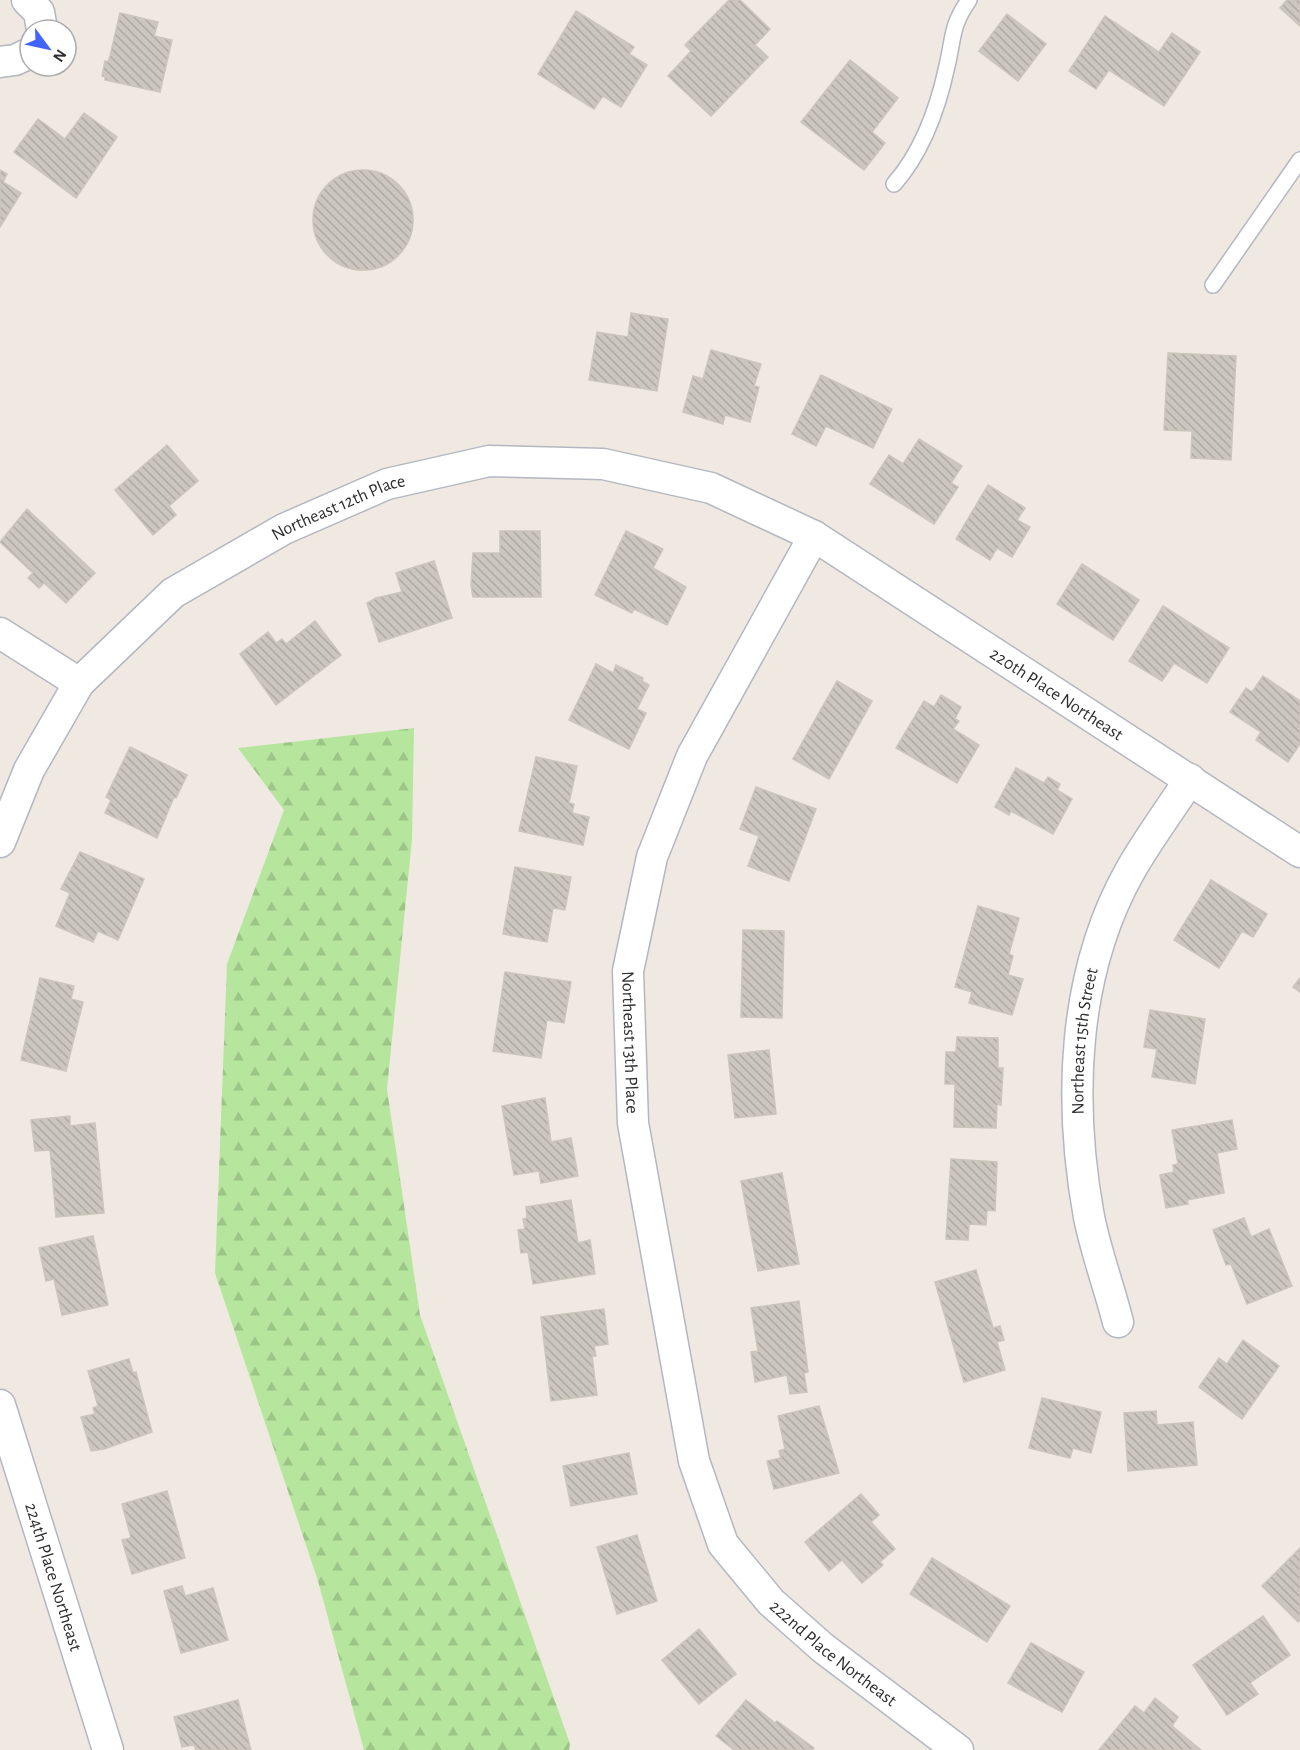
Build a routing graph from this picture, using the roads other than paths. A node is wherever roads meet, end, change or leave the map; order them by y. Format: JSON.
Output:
{"nodes":[{"id":1,"x":27,"y":0,"type":"edge"},
{"id":2,"x":969,"y":0,"type":"edge"},
{"id":3,"x":40,"y":18,"type":"edge"},
{"id":4,"x":18,"y":59,"type":"edge"},
{"id":5,"x":0,"y":62,"type":"edge"},
{"id":6,"x":1300,"y":160,"type":"edge"},
{"id":7,"x":894,"y":184,"type":"dead end"},
{"id":8,"x":1213,"y":285,"type":"dead end"},
{"id":9,"x":814,"y":536,"type":"junction"},
{"id":10,"x":0,"y":633,"type":"edge"},
{"id":11,"x":79,"y":683,"type":"junction"},
{"id":12,"x":1190,"y":779,"type":"junction"},
{"id":13,"x":0,"y":842,"type":"edge"},
{"id":14,"x":1300,"y":852,"type":"edge"},
{"id":15,"x":1118,"y":1322,"type":"dead end"},
{"id":16,"x":0,"y":1405,"type":"edge"},
{"id":17,"x":723,"y":1544,"type":"joint"},
{"id":18,"x":108,"y":1750,"type":"edge"},
{"id":19,"x":958,"y":1750,"type":"edge"}],
"edges":[{"from":1,"to":3,"type":"street"},
{"from":2,"to":7,"type":"lane"},
{"from":4,"to":5,"type":"street"},
{"from":6,"to":8,"type":"lane"},
{"from":9,"to":11,"type":"street","name":"Northeast 12th Place"},
{"from":9,"to":12,"type":"street","name":"220th Place Northeast"},
{"from":9,"to":17,"type":"street","name":"Northeast 13th Place"},
{"from":10,"to":11,"type":"street"},
{"from":11,"to":13,"type":"street","name":"Northeast 12th Place"},
{"from":12,"to":14,"type":"street","name":"220th Place Northeast"},
{"from":12,"to":15,"type":"street","name":"Northeast 15th Street"},
{"from":16,"to":18,"type":"street","name":"224th Place Northeast"},
{"from":17,"to":19,"type":"street","name":"222nd Place Northeast"}]}
